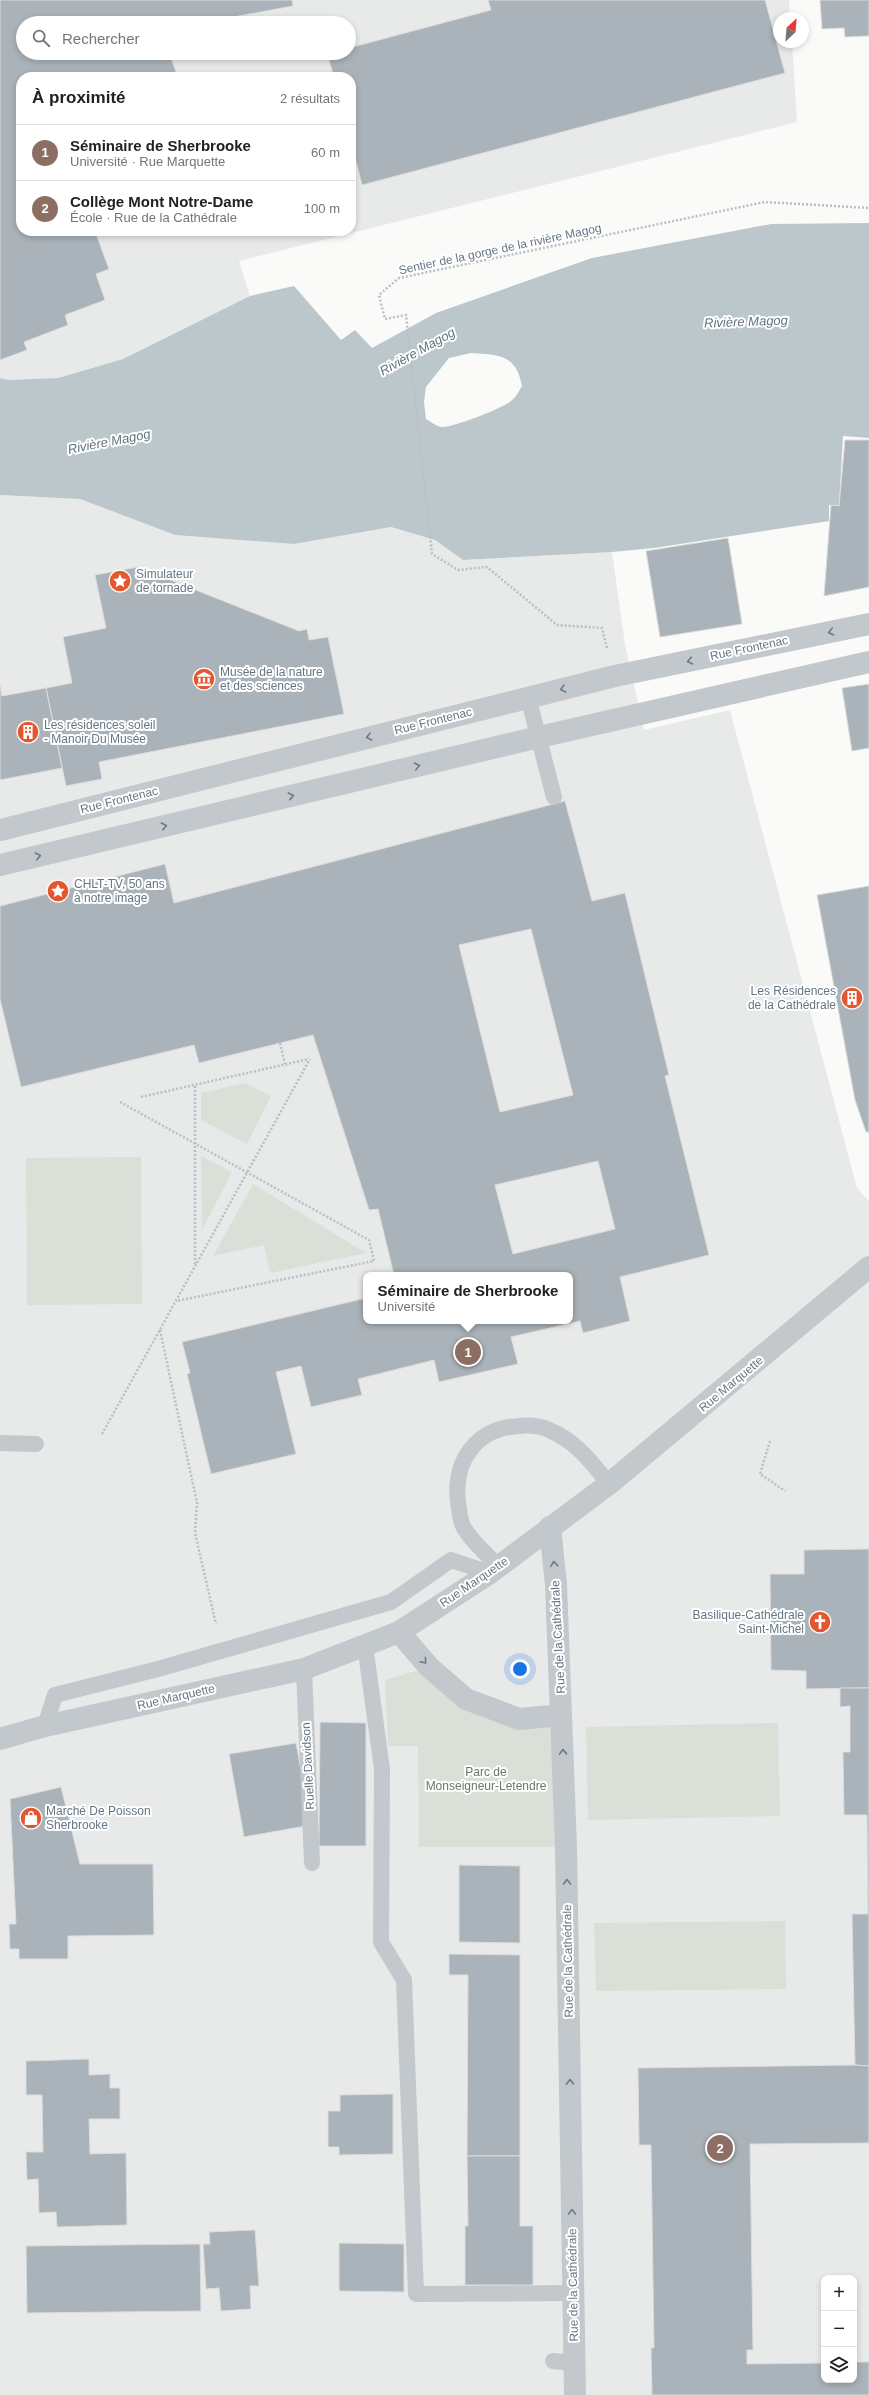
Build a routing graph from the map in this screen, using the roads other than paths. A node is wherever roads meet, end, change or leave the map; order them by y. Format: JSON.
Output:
{"nodes":[{"id":1,"x":869,"y":624,"type":"edge"},
{"id":2,"x":869,"y":662,"type":"edge"},
{"id":3,"x":528,"y":697,"type":"junction"},
{"id":4,"x":539,"y":736,"type":"junction"},
{"id":5,"x":554,"y":797,"type":"dead end"},
{"id":6,"x":0,"y":830,"type":"edge"},
{"id":7,"x":0,"y":865,"type":"edge"},
{"id":8,"x":869,"y":1267,"type":"edge"},
{"id":9,"x":0,"y":1443,"type":"edge"},
{"id":10,"x":36,"y":1444,"type":"dead end"},
{"id":11,"x":609,"y":1484,"type":"junction"},
{"id":12,"x":550,"y":1527,"type":"junction"},
{"id":13,"x":494,"y":1570,"type":"junction"},
{"id":14,"x":399,"y":1632,"type":"junction"},
{"id":15,"x":365,"y":1645,"type":"junction"},
{"id":16,"x":304,"y":1670,"type":"junction"},
{"id":17,"x":561,"y":1715,"type":"junction"},
{"id":18,"x":45,"y":1726,"type":"junction"},
{"id":19,"x":0,"y":1739,"type":"edge"},
{"id":20,"x":312,"y":1864,"type":"dead end"},
{"id":21,"x":573,"y":2293,"type":"junction"},
{"id":22,"x":553,"y":2361,"type":"dead end"},
{"id":23,"x":574,"y":2363,"type":"junction"},
{"id":24,"x":575,"y":2395,"type":"edge"}],
"edges":[{"from":1,"to":3,"type":"street","name":"Rue Frontenac","one_way":true},
{"from":2,"to":4,"type":"street"},
{"from":3,"to":4,"type":"lane"},
{"from":3,"to":6,"type":"street","name":"Rue Frontenac","one_way":true},
{"from":4,"to":5,"type":"lane"},
{"from":7,"to":4,"type":"street","one_way":true},
{"from":8,"to":11,"type":"street","name":"Rue Marquette"},
{"from":9,"to":10,"type":"lane"},
{"from":11,"to":12,"type":"street","name":"Rue Marquette"},
{"from":11,"to":13,"type":"lane"},
{"from":12,"to":13,"type":"street","name":"Rue Marquette"},
{"from":17,"to":12,"type":"street","name":"Rue de la Cathédrale","one_way":true},
{"from":13,"to":14,"type":"street","name":"Rue Marquette"},
{"from":13,"to":18,"type":"lane"},
{"from":14,"to":15,"type":"street","name":"Rue Marquette"},
{"from":14,"to":17,"type":"street","one_way":true},
{"from":15,"to":16,"type":"street","name":"Rue Marquette"},
{"from":15,"to":21,"type":"lane"},
{"from":16,"to":18,"type":"street","name":"Rue Marquette"},
{"from":16,"to":20,"type":"lane","name":"Ruelle Davidson"},
{"from":21,"to":17,"type":"street","name":"Rue de la Cathédrale","one_way":true},
{"from":18,"to":19,"type":"street","name":"Rue Marquette"},
{"from":21,"to":23,"type":"street","name":"Rue de la Cathédrale"},
{"from":22,"to":23,"type":"lane"},
{"from":23,"to":24,"type":"street","name":"Rue de la Cathédrale"}]}
